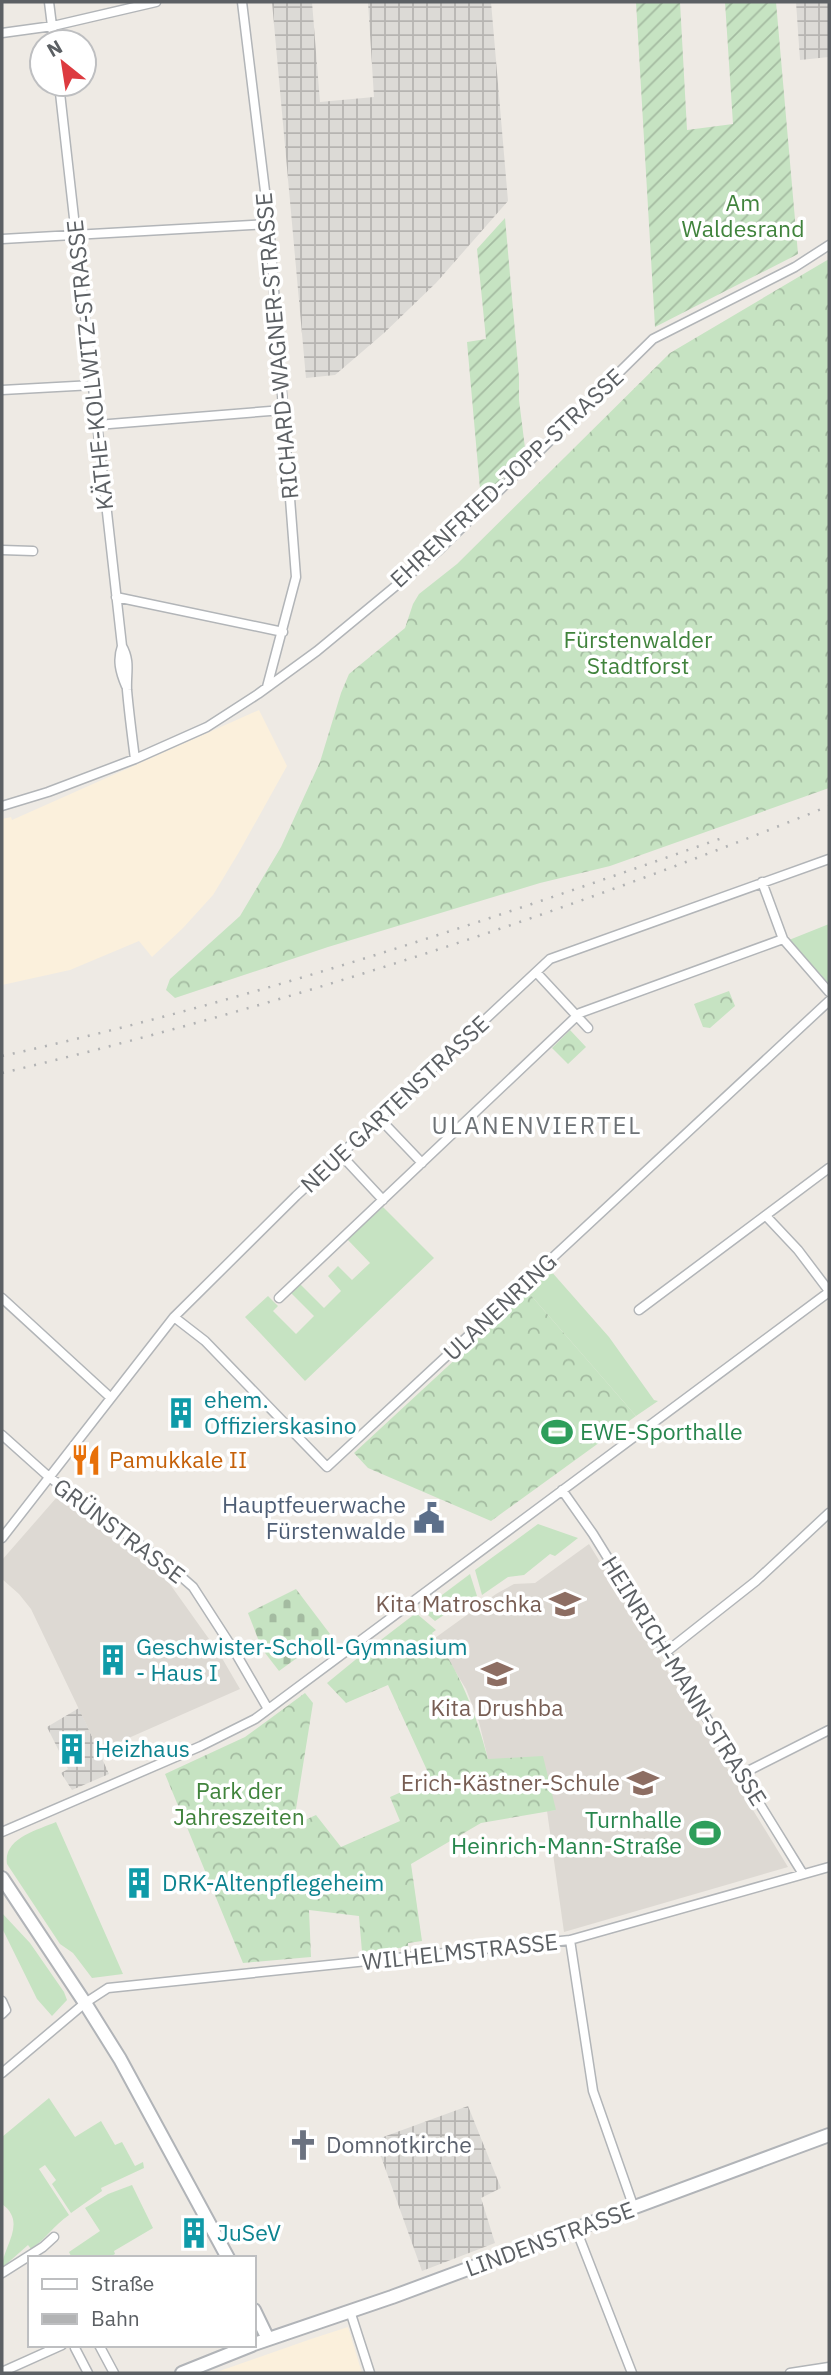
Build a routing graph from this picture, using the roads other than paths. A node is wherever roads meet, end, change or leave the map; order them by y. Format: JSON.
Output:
{"nodes":[{"id":1,"x":49,"y":2,"type":"edge"},
{"id":2,"x":156,"y":2,"type":"edge"},
{"id":3,"x":242,"y":2,"type":"edge"},
{"id":4,"x":53,"y":26,"type":"junction"},
{"id":5,"x":2,"y":33,"type":"edge"},
{"id":6,"x":61,"y":98,"type":"edge"},
{"id":7,"x":269,"y":224,"type":"junction"},
{"id":8,"x":76,"y":234,"type":"junction"},
{"id":9,"x":2,"y":239,"type":"edge"},
{"id":10,"x":829,"y":245,"type":"edge"},
{"id":11,"x":93,"y":385,"type":"junction"},
{"id":12,"x":2,"y":390,"type":"edge"},
{"id":13,"x":283,"y":410,"type":"junction"},
{"id":14,"x":97,"y":425,"type":"junction"},
{"id":15,"x":2,"y":550,"type":"edge"},
{"id":16,"x":33,"y":551,"type":"dead end"},
{"id":17,"x":116,"y":597,"type":"junction"},
{"id":18,"x":283,"y":632,"type":"junction"},
{"id":19,"x":267,"y":687,"type":"junction"},
{"id":20,"x":135,"y":759,"type":"junction"},
{"id":21,"x":2,"y":806,"type":"edge"},
{"id":22,"x":829,"y":859,"type":"edge"},
{"id":23,"x":762,"y":882,"type":"junction"},
{"id":24,"x":783,"y":939,"type":"junction"},
{"id":25,"x":536,"y":972,"type":"junction"},
{"id":26,"x":829,"y":992,"type":"edge"},
{"id":27,"x":829,"y":1001,"type":"edge"},
{"id":28,"x":577,"y":1016,"type":"junction"},
{"id":29,"x":588,"y":1028,"type":"dead end"},
{"id":30,"x":380,"y":1119,"type":"junction"},
{"id":31,"x":341,"y":1155,"type":"junction"},
{"id":32,"x":422,"y":1163,"type":"junction"},
{"id":33,"x":829,"y":1168,"type":"edge"},
{"id":34,"x":383,"y":1200,"type":"junction"},
{"id":35,"x":766,"y":1216,"type":"junction"},
{"id":36,"x":829,"y":1291,"type":"edge"},
{"id":37,"x":2,"y":1298,"type":"edge"},
{"id":38,"x":279,"y":1298,"type":"dead end"},
{"id":39,"x":639,"y":1310,"type":"dead end"},
{"id":40,"x":174,"y":1317,"type":"junction"},
{"id":41,"x":111,"y":1398,"type":"junction"},
{"id":42,"x":2,"y":1435,"type":"edge"},
{"id":43,"x":49,"y":1477,"type":"junction"},
{"id":44,"x":562,"y":1490,"type":"junction"},
{"id":45,"x":829,"y":1513,"type":"edge"},
{"id":46,"x":2,"y":1538,"type":"edge"},
{"id":47,"x":666,"y":1652,"type":"junction"},
{"id":48,"x":268,"y":1709,"type":"junction"},
{"id":49,"x":829,"y":1730,"type":"edge"},
{"id":50,"x":740,"y":1775,"type":"junction"},
{"id":51,"x":2,"y":1832,"type":"edge"},
{"id":52,"x":829,"y":1867,"type":"edge"},
{"id":53,"x":803,"y":1874,"type":"junction"},
{"id":54,"x":2,"y":1878,"type":"edge"},
{"id":55,"x":570,"y":1940,"type":"junction"},
{"id":56,"x":2,"y":2001,"type":"edge"},
{"id":57,"x":85,"y":2003,"type":"junction"},
{"id":58,"x":4,"y":2012,"type":"edge"},
{"id":59,"x":2,"y":2073,"type":"edge"},
{"id":60,"x":829,"y":2135,"type":"edge"},
{"id":61,"x":634,"y":2208,"type":"junction"},
{"id":62,"x":576,"y":2229,"type":"junction"},
{"id":63,"x":54,"y":2237,"type":"dead end"},
{"id":64,"x":29,"y":2256,"type":"edge"},
{"id":65,"x":227,"y":2256,"type":"edge"},
{"id":66,"x":28,"y":2257,"type":"edge"},
{"id":67,"x":2,"y":2273,"type":"edge"},
{"id":68,"x":350,"y":2311,"type":"junction"},
{"id":69,"x":256,"y":2314,"type":"edge"},
{"id":70,"x":268,"y":2339,"type":"junction"},
{"id":71,"x":256,"y":2344,"type":"edge"},
{"id":72,"x":58,"y":2347,"type":"edge"},
{"id":73,"x":75,"y":2347,"type":"edge"},
{"id":74,"x":100,"y":2347,"type":"edge"},
{"id":75,"x":248,"y":2347,"type":"edge"},
{"id":76,"x":829,"y":2367,"type":"edge"},
{"id":77,"x":2,"y":2372,"type":"edge"},
{"id":78,"x":88,"y":2373,"type":"edge"},
{"id":79,"x":114,"y":2373,"type":"edge"},
{"id":80,"x":182,"y":2373,"type":"edge"},
{"id":81,"x":370,"y":2373,"type":"edge"},
{"id":82,"x":632,"y":2373,"type":"edge"},
{"id":83,"x":790,"y":2373,"type":"edge"}],
"edges":[{"from":1,"to":4,"type":"street"},
{"from":2,"to":4,"type":"street"},
{"from":3,"to":7,"type":"street","name":"RICHARD-WAGNER-STRASSE"},
{"from":4,"to":5,"type":"street"},
{"from":6,"to":8,"type":"street","name":"KÄTHE-KOLLWITZ-STRASSE"},
{"from":7,"to":8,"type":"street"},
{"from":7,"to":13,"type":"street","name":"RICHARD-WAGNER-STRASSE"},
{"from":8,"to":9,"type":"street"},
{"from":8,"to":11,"type":"street","name":"KÄTHE-KOLLWITZ-STRASSE"},
{"from":10,"to":19,"type":"street","name":"EHRENFRIED-JOPP-STRASSE"},
{"from":11,"to":12,"type":"street"},
{"from":11,"to":14,"type":"street","name":"KÄTHE-KOLLWITZ-STRASSE"},
{"from":13,"to":14,"type":"street"},
{"from":13,"to":18,"type":"street","name":"RICHARD-WAGNER-STRASSE"},
{"from":14,"to":17,"type":"street","name":"KÄTHE-KOLLWITZ-STRASSE"},
{"from":15,"to":16,"type":"street"},
{"from":17,"to":18,"type":"street"},
{"from":17,"to":20,"type":"street","name":"KÄTHE-KOLLWITZ-STRASSE"},
{"from":18,"to":19,"type":"street","name":"RICHARD-WAGNER-STRASSE"},
{"from":19,"to":20,"type":"street","name":"EHRENFRIED-JOPP-STRASSE"},
{"from":20,"to":21,"type":"street","name":"EHRENFRIED-JOPP-STRASSE"},
{"from":22,"to":23,"type":"street","name":"NEUE GARTENSTRASSE"},
{"from":23,"to":24,"type":"street"},
{"from":23,"to":25,"type":"street","name":"NEUE GARTENSTRASSE"},
{"from":24,"to":26,"type":"street"},
{"from":24,"to":28,"type":"street"},
{"from":25,"to":28,"type":"street"},
{"from":25,"to":30,"type":"street","name":"NEUE GARTENSTRASSE"},
{"from":27,"to":40,"type":"street","name":"ULANENRING"},
{"from":28,"to":29,"type":"street"},
{"from":28,"to":32,"type":"street"},
{"from":30,"to":31,"type":"street","name":"NEUE GARTENSTRASSE"},
{"from":30,"to":32,"type":"street"},
{"from":31,"to":34,"type":"street"},
{"from":31,"to":40,"type":"street","name":"NEUE GARTENSTRASSE"},
{"from":32,"to":34,"type":"street"},
{"from":33,"to":35,"type":"street"},
{"from":34,"to":38,"type":"street"},
{"from":35,"to":36,"type":"street"},
{"from":35,"to":39,"type":"street"},
{"from":36,"to":44,"type":"street"},
{"from":37,"to":41,"type":"street"},
{"from":40,"to":41,"type":"street","name":"NEUE GARTENSTRASSE"},
{"from":41,"to":43,"type":"street","name":"NEUE GARTENSTRASSE"},
{"from":42,"to":43,"type":"street","name":"GRÜNSTRASSE"},
{"from":43,"to":46,"type":"street","name":"NEUE GARTENSTRASSE"},
{"from":43,"to":48,"type":"street","name":"GRÜNSTRASSE"},
{"from":44,"to":47,"type":"street","name":"HEINRICH-MANN-STRASSE"},
{"from":44,"to":48,"type":"street"},
{"from":45,"to":47,"type":"street"},
{"from":47,"to":50,"type":"street","name":"HEINRICH-MANN-STRASSE"},
{"from":48,"to":51,"type":"street"},
{"from":49,"to":50,"type":"street"},
{"from":50,"to":53,"type":"street","name":"HEINRICH-MANN-STRASSE"},
{"from":52,"to":53,"type":"street","name":"WILHELMSTRASSE"},
{"from":53,"to":55,"type":"street","name":"WILHELMSTRASSE"},
{"from":54,"to":57,"type":"street"},
{"from":55,"to":57,"type":"street","name":"WILHELMSTRASSE"},
{"from":55,"to":61,"type":"street"},
{"from":56,"to":58,"type":"street"},
{"from":57,"to":59,"type":"street","name":"WILHELMSTRASSE"},
{"from":57,"to":65,"type":"street"},
{"from":60,"to":61,"type":"street","name":"LINDENSTRASSE"},
{"from":61,"to":62,"type":"street","name":"LINDENSTRASSE"},
{"from":62,"to":68,"type":"street","name":"LINDENSTRASSE"},
{"from":62,"to":82,"type":"street"},
{"from":63,"to":64,"type":"street"},
{"from":66,"to":67,"type":"street"},
{"from":68,"to":70,"type":"street","name":"LINDENSTRASSE"},
{"from":68,"to":81,"type":"street"},
{"from":69,"to":70,"type":"street"},
{"from":70,"to":71,"type":"street","name":"LINDENSTRASSE"},
{"from":72,"to":77,"type":"street"},
{"from":73,"to":78,"type":"street"},
{"from":74,"to":79,"type":"street"},
{"from":75,"to":80,"type":"street","name":"LINDENSTRASSE"},
{"from":76,"to":83,"type":"street"}]}
